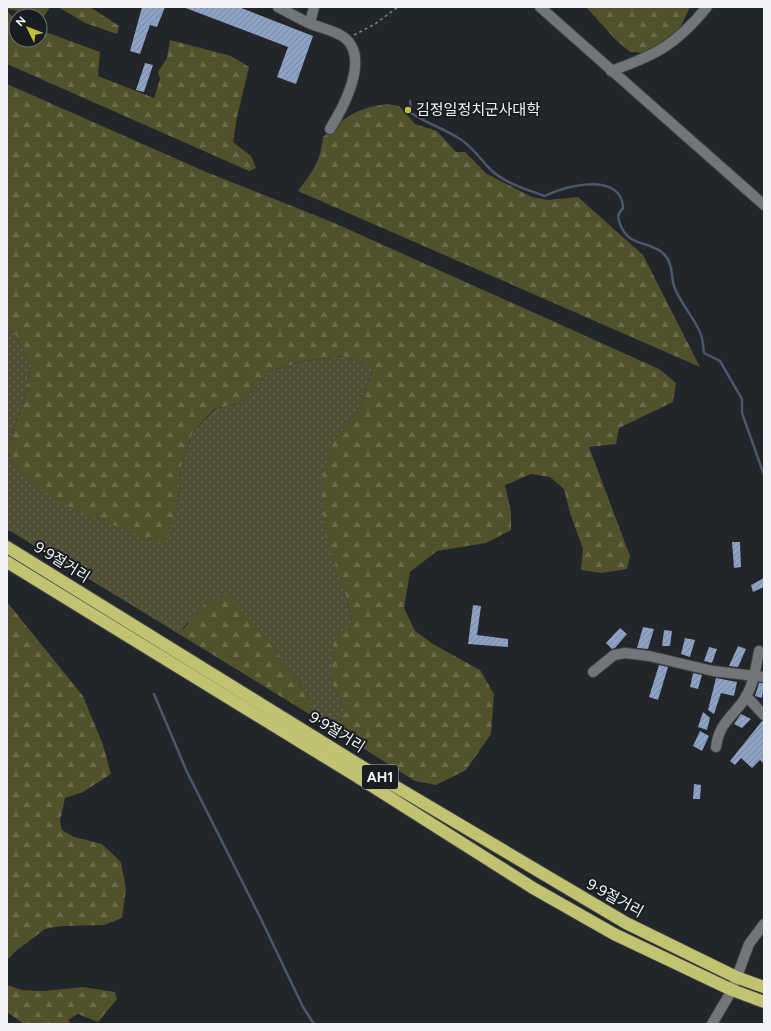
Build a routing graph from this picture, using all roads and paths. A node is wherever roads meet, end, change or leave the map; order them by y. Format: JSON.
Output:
{"nodes":[{"id":1,"x":278,"y":7,"type":"edge"},
{"id":2,"x":314,"y":7,"type":"edge"},
{"id":3,"x":398,"y":7,"type":"edge"},
{"id":4,"x":540,"y":7,"type":"edge"},
{"id":5,"x":707,"y":7,"type":"edge"},
{"id":6,"x":310,"y":23,"type":"junction"},
{"id":7,"x":344,"y":37,"type":"junction"},
{"id":8,"x":610,"y":71,"type":"junction"},
{"id":9,"x":330,"y":129,"type":"dead end"},
{"id":10,"x":764,"y":205,"type":"edge"},
{"id":11,"x":7,"y":547,"type":"edge"},
{"id":12,"x":7,"y":562,"type":"edge"},
{"id":13,"x":759,"y":651,"type":"dead end"},
{"id":14,"x":593,"y":672,"type":"dead end"},
{"id":15,"x":759,"y":676,"type":"edge"},
{"id":16,"x":746,"y":696,"type":"junction"},
{"id":17,"x":764,"y":715,"type":"edge"},
{"id":18,"x":716,"y":747,"type":"dead end"},
{"id":19,"x":764,"y":924,"type":"edge"},
{"id":20,"x":736,"y":977,"type":"junction"},
{"id":21,"x":764,"y":987,"type":"edge"},
{"id":22,"x":732,"y":990,"type":"junction"},
{"id":23,"x":764,"y":1002,"type":"edge"},
{"id":24,"x":712,"y":1024,"type":"edge"}],
"edges":[{"from":1,"to":6,"type":"street"},
{"from":2,"to":6,"type":"street"},
{"from":3,"to":7,"type":"path"},
{"from":4,"to":8,"type":"street"},
{"from":5,"to":8,"type":"street"},
{"from":6,"to":7,"type":"street"},
{"from":7,"to":9,"type":"street"},
{"from":8,"to":10,"type":"street"},
{"from":11,"to":20,"type":"highway","name":"9·9절거리","number":"AH1"},
{"from":12,"to":22,"type":"highway","name":"9·9절거리","number":"AH1"},
{"from":13,"to":15,"type":"street"},
{"from":14,"to":15,"type":"street"},
{"from":15,"to":16,"type":"street"},
{"from":16,"to":17,"type":"street"},
{"from":16,"to":18,"type":"street"},
{"from":19,"to":20,"type":"street"},
{"from":20,"to":21,"type":"highway","name":"9·9절거리","number":"AH1"},
{"from":20,"to":22,"type":"street"},
{"from":22,"to":23,"type":"highway","name":"9·9절거리","number":"AH1"},
{"from":22,"to":24,"type":"street"}]}
